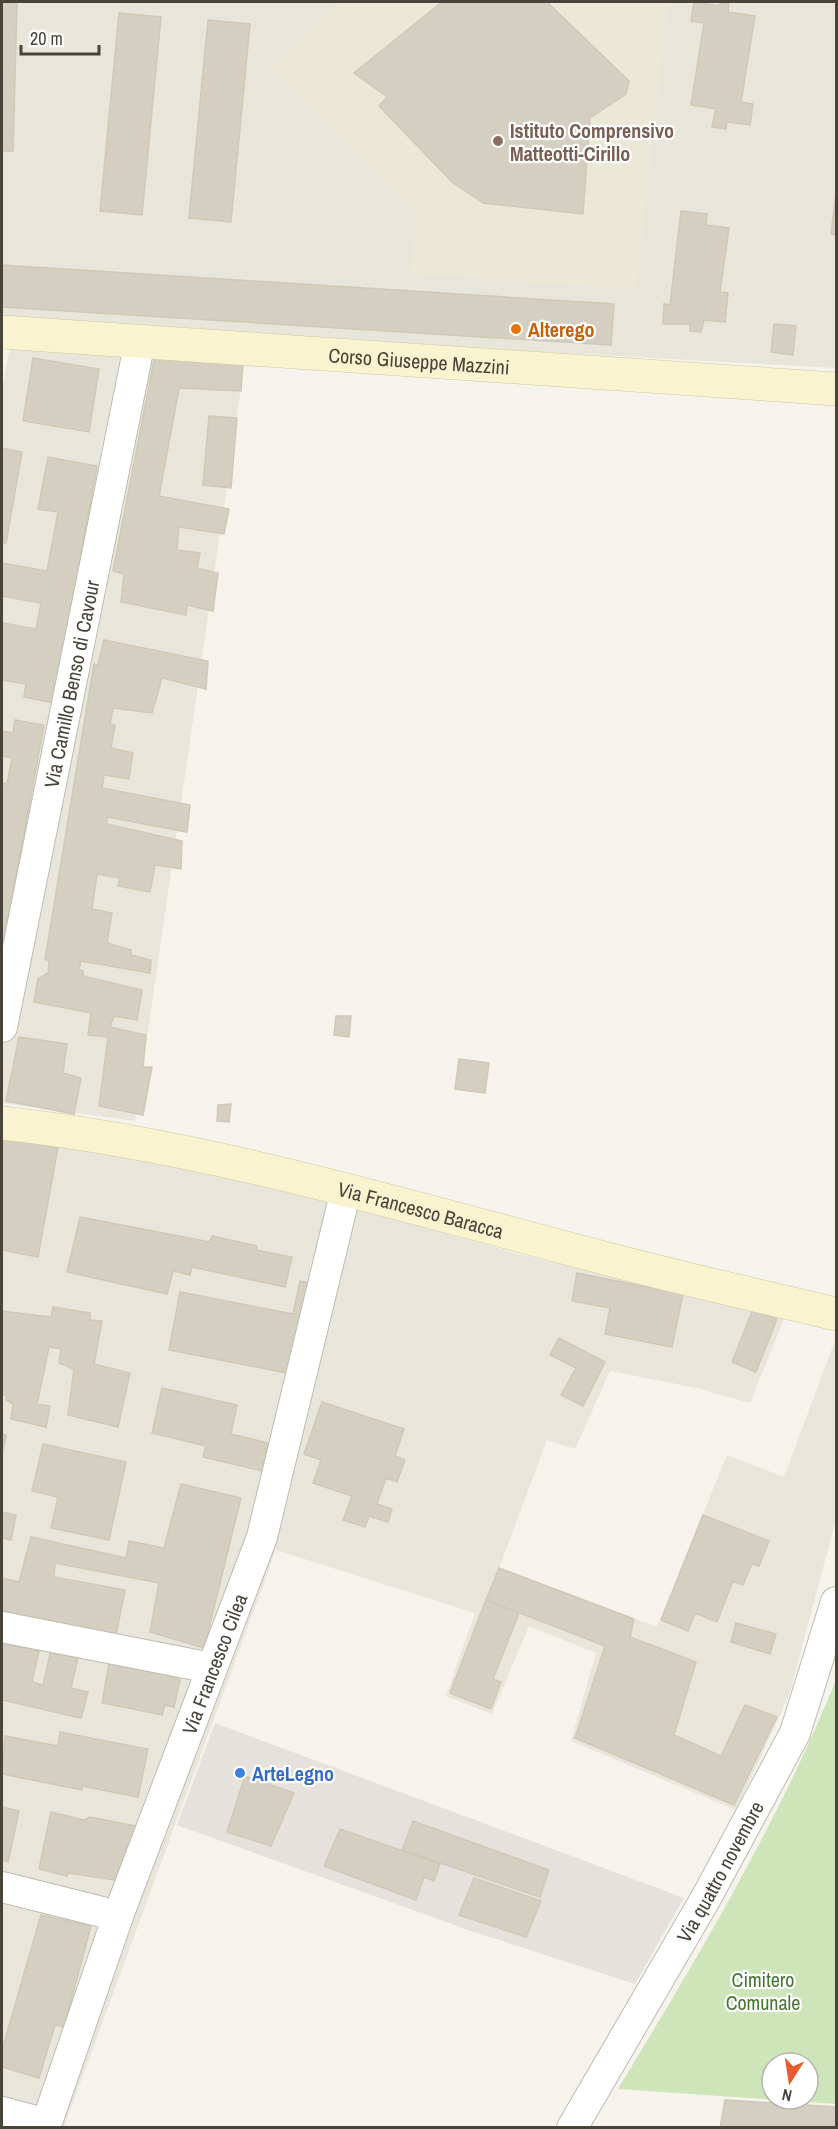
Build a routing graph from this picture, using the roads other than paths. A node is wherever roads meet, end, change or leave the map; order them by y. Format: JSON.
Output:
{"nodes":[{"id":1,"x":2,"y":332,"type":"edge"},
{"id":2,"x":140,"y":341,"type":"junction"},
{"id":3,"x":837,"y":388,"type":"edge"},
{"id":4,"x":2,"y":1027,"type":"edge"},
{"id":5,"x":2,"y":1123,"type":"edge"},
{"id":6,"x":346,"y":1190,"type":"junction"},
{"id":7,"x":837,"y":1314,"type":"edge"},
{"id":8,"x":837,"y":1602,"type":"edge"},
{"id":9,"x":2,"y":1627,"type":"edge"},
{"id":10,"x":211,"y":1668,"type":"junction"},
{"id":11,"x":2,"y":1887,"type":"edge"},
{"id":12,"x":118,"y":1916,"type":"junction"},
{"id":13,"x":2,"y":2112,"type":"edge"},
{"id":14,"x":46,"y":2126,"type":"edge"},
{"id":15,"x":572,"y":2127,"type":"edge"}],
"edges":[{"from":1,"to":2,"type":"street","name":"Corso Giuseppe Mazzini"},
{"from":2,"to":3,"type":"street","name":"Corso Giuseppe Mazzini"},
{"from":2,"to":4,"type":"street","name":"Via Camillo Benso di Cavour"},
{"from":5,"to":6,"type":"street","name":"Via Francesco Baracca"},
{"from":6,"to":7,"type":"street","name":"Via Francesco Baracca"},
{"from":6,"to":10,"type":"street","name":"Via Francesco Cilea"},
{"from":8,"to":15,"type":"street","name":"Via quattro novembre"},
{"from":9,"to":10,"type":"street"},
{"from":10,"to":12,"type":"street","name":"Via Francesco Cilea"},
{"from":11,"to":12,"type":"street"},
{"from":12,"to":14,"type":"street","name":"Via Francesco Cilea"},
{"from":13,"to":14,"type":"street"}]}
